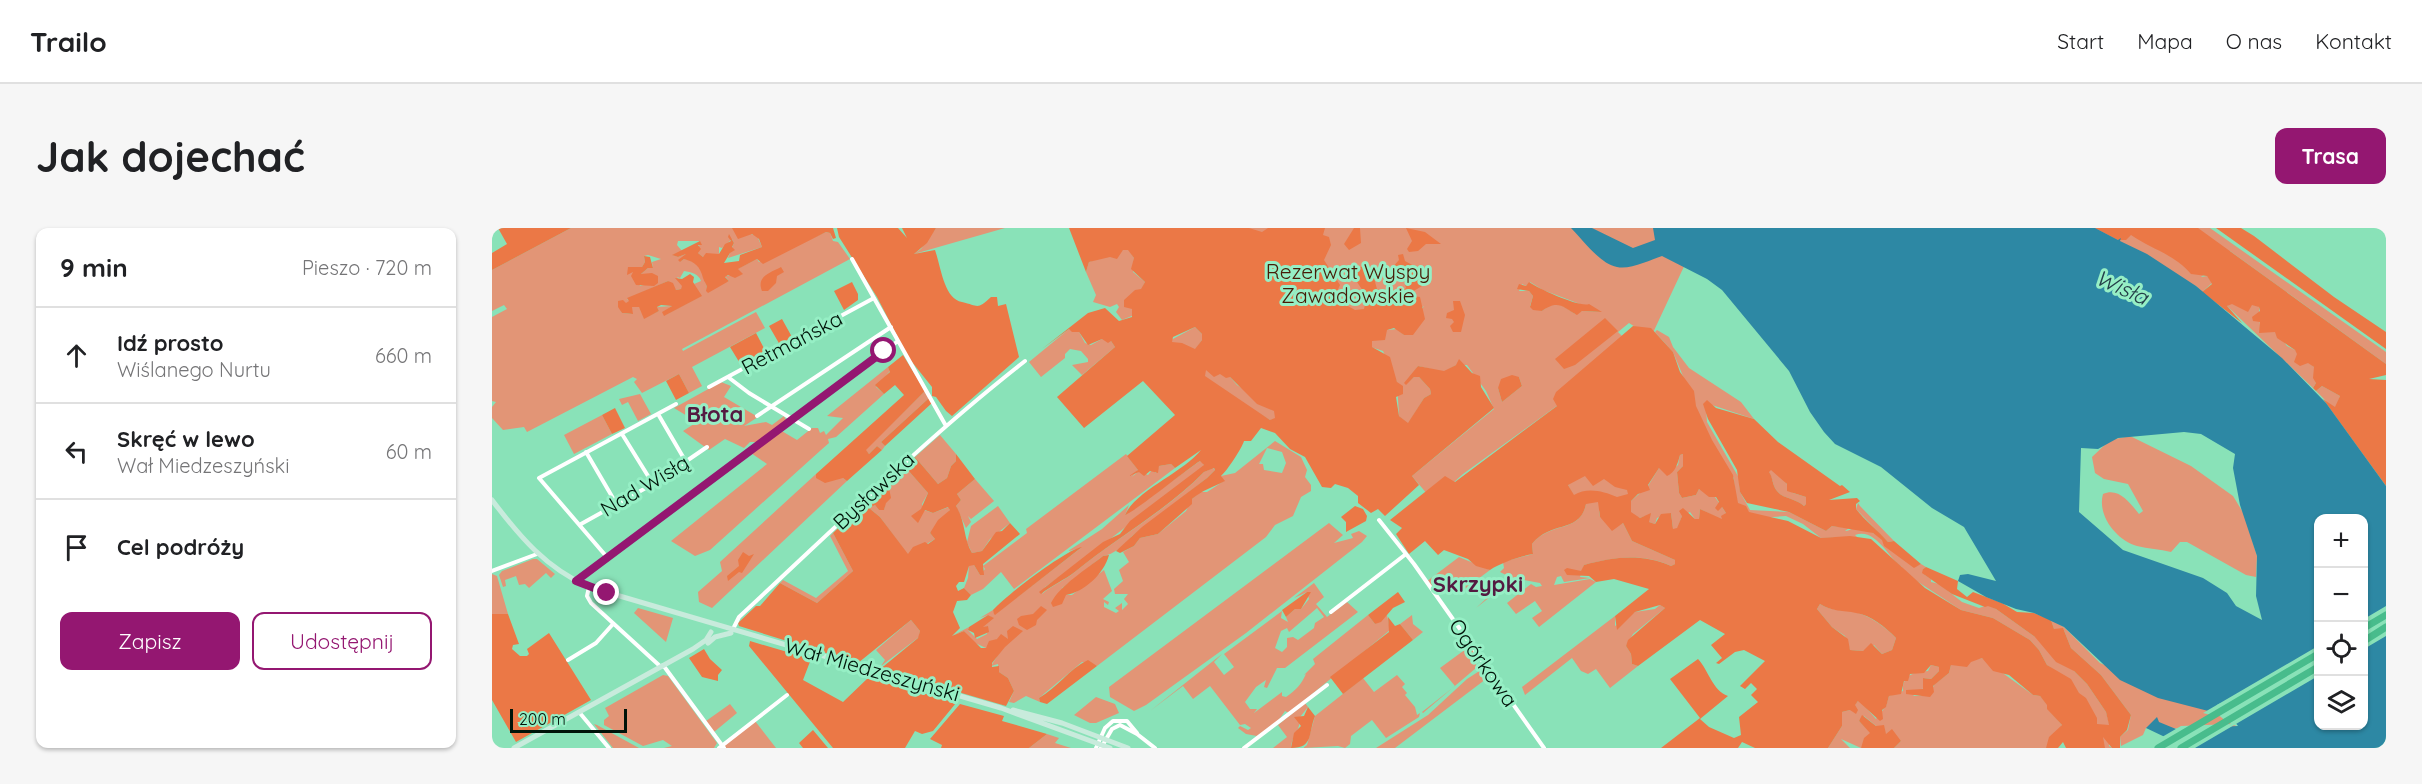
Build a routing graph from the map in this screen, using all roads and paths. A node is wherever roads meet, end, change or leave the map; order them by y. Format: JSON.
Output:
{"nodes":[{"id":1,"x":852,"y":259,"type":"dead end"},
{"id":2,"x":874,"y":298,"type":"junction"},
{"id":3,"x":891,"y":327,"type":"junction"},
{"id":4,"x":898,"y":341,"type":"junction"},
{"id":5,"x":1025,"y":361,"type":"dead end"},
{"id":6,"x":728,"y":377,"type":"junction"},
{"id":7,"x":709,"y":387,"type":"dead end"},
{"id":8,"x":676,"y":404,"type":"dead end"},
{"id":9,"x":770,"y":407,"type":"junction"},
{"id":10,"x":658,"y":414,"type":"junction"},
{"id":11,"x":757,"y":416,"type":"dead end"},
{"id":12,"x":792,"y":419,"type":"junction"},
{"id":13,"x":946,"y":426,"type":"junction"},
{"id":14,"x":809,"y":429,"type":"dead end"},
{"id":15,"x":622,"y":434,"type":"junction"},
{"id":16,"x":707,"y":447,"type":"dead end"},
{"id":17,"x":586,"y":452,"type":"junction"},
{"id":18,"x":686,"y":462,"type":"junction"},
{"id":19,"x":653,"y":484,"type":"junction"},
{"id":20,"x":493,"y":502,"type":"edge"},
{"id":21,"x":617,"y":504,"type":"junction"},
{"id":22,"x":1379,"y":520,"type":"dead end"},
{"id":23,"x":581,"y":524,"type":"junction"},
{"id":24,"x":537,"y":554,"type":"junction"},
{"id":25,"x":1406,"y":554,"type":"junction"},
{"id":26,"x":606,"y":556,"type":"junction"},
{"id":27,"x":492,"y":571,"type":"edge"},
{"id":28,"x":576,"y":581,"type":"junction"},
{"id":29,"x":589,"y":587,"type":"junction"},
{"id":30,"x":1331,"y":612,"type":"dead end"},
{"id":31,"x":2386,"y":615,"type":"edge"},
{"id":32,"x":688,"y":617,"type":"junction"},
{"id":33,"x":614,"y":624,"type":"junction"},
{"id":34,"x":719,"y":626,"type":"junction"},
{"id":35,"x":2368,"y":626,"type":"edge"},
{"id":36,"x":2386,"y":627,"type":"edge"},
{"id":37,"x":733,"y":629,"type":"junction"},
{"id":38,"x":742,"y":632,"type":"junction"},
{"id":39,"x":715,"y":634,"type":"junction"},
{"id":40,"x":2368,"y":638,"type":"edge"},
{"id":41,"x":2314,"y":657,"type":"edge"},
{"id":42,"x":568,"y":660,"type":"dead end"},
{"id":43,"x":662,"y":666,"type":"junction"},
{"id":44,"x":2314,"y":670,"type":"edge"},
{"id":45,"x":1327,"y":685,"type":"dead end"},
{"id":46,"x":787,"y":695,"type":"dead end"},
{"id":47,"x":579,"y":712,"type":"junction"},
{"id":48,"x":1101,"y":743,"type":"edge"},
{"id":49,"x":722,"y":747,"type":"edge"},
{"id":50,"x":514,"y":748,"type":"edge"},
{"id":51,"x":609,"y":748,"type":"edge"},
{"id":52,"x":1110,"y":748,"type":"edge"},
{"id":53,"x":1128,"y":748,"type":"edge"},
{"id":54,"x":1155,"y":748,"type":"edge"},
{"id":55,"x":1244,"y":748,"type":"edge"},
{"id":56,"x":1544,"y":748,"type":"edge"},
{"id":57,"x":2158,"y":748,"type":"edge"},
{"id":58,"x":2181,"y":748,"type":"edge"}],
"edges":[{"from":1,"to":2,"type":"street"},
{"from":2,"to":3,"type":"street"},
{"from":2,"to":6,"type":"street","name":"Retmańska"},
{"from":3,"to":4,"type":"street"},
{"from":3,"to":9,"type":"street"},
{"from":4,"to":12,"type":"street"},
{"from":4,"to":13,"type":"street"},
{"from":5,"to":13,"type":"street","name":"Bysławska"},
{"from":6,"to":7,"type":"street","name":"Retmańska"},
{"from":6,"to":9,"type":"street"},
{"from":8,"to":10,"type":"street"},
{"from":9,"to":11,"type":"street"},
{"from":9,"to":12,"type":"street"},
{"from":10,"to":15,"type":"street"},
{"from":10,"to":18,"type":"street"},
{"from":12,"to":14,"type":"street"},
{"from":12,"to":26,"type":"street"},
{"from":13,"to":37,"type":"street","name":"Bysławska"},
{"from":15,"to":17,"type":"street"},
{"from":15,"to":19,"type":"street"},
{"from":16,"to":18,"type":"street","name":"Nad Wisłą"},
{"from":17,"to":21,"type":"street"},
{"from":17,"to":23,"type":"street"},
{"from":18,"to":19,"type":"street","name":"Nad Wisłą"},
{"from":19,"to":21,"type":"street","name":"Nad Wisłą"},
{"from":20,"to":24,"type":"main road","name":"Wał Miedzeszyński"},
{"from":21,"to":23,"type":"street","name":"Nad Wisłą"},
{"from":22,"to":25,"type":"street","name":"Ogórkowa"},
{"from":23,"to":26,"type":"street"},
{"from":24,"to":27,"type":"street"},
{"from":24,"to":28,"type":"main road","name":"Wał Miedzeszyński"},
{"from":25,"to":30,"type":"street"},
{"from":25,"to":56,"type":"street","name":"Ogórkowa"},
{"from":26,"to":28,"type":"street"},
{"from":28,"to":29,"type":"main road","name":"Wał Miedzeszyński"},
{"from":29,"to":32,"type":"main road","name":"Wał Miedzeszyński"},
{"from":29,"to":33,"type":"street"},
{"from":31,"to":35,"type":"highway"},
{"from":32,"to":34,"type":"main road","name":"Wał Miedzeszyński"},
{"from":32,"to":39,"type":"main road","name":"Wał Miedzeszyński"},
{"from":33,"to":42,"type":"street"},
{"from":33,"to":43,"type":"street"},
{"from":34,"to":37,"type":"main road","name":"Wał Miedzeszyński"},
{"from":34,"to":39,"type":"main road"},
{"from":34,"to":39,"type":"main road"},
{"from":36,"to":40,"type":"highway"},
{"from":37,"to":38,"type":"main road","name":"Wał Miedzeszyński"},
{"from":38,"to":39,"type":"main road","name":"Wał Miedzeszyński"},
{"from":38,"to":48,"type":"main road","name":"Wał Miedzeszyński"},
{"from":39,"to":43,"type":"main road"},
{"from":41,"to":57,"type":"highway"},
{"from":43,"to":47,"type":"main road"},
{"from":43,"to":49,"type":"street"},
{"from":44,"to":58,"type":"highway"},
{"from":45,"to":55,"type":"street"},
{"from":46,"to":49,"type":"street"},
{"from":47,"to":50,"type":"main road"},
{"from":47,"to":51,"type":"street"},
{"from":48,"to":52,"type":"main road","name":"Wał Miedzeszyński"},
{"from":48,"to":53,"type":"main road","name":"Wał Miedzeszyński"},
{"from":48,"to":54,"type":"street"}]}
